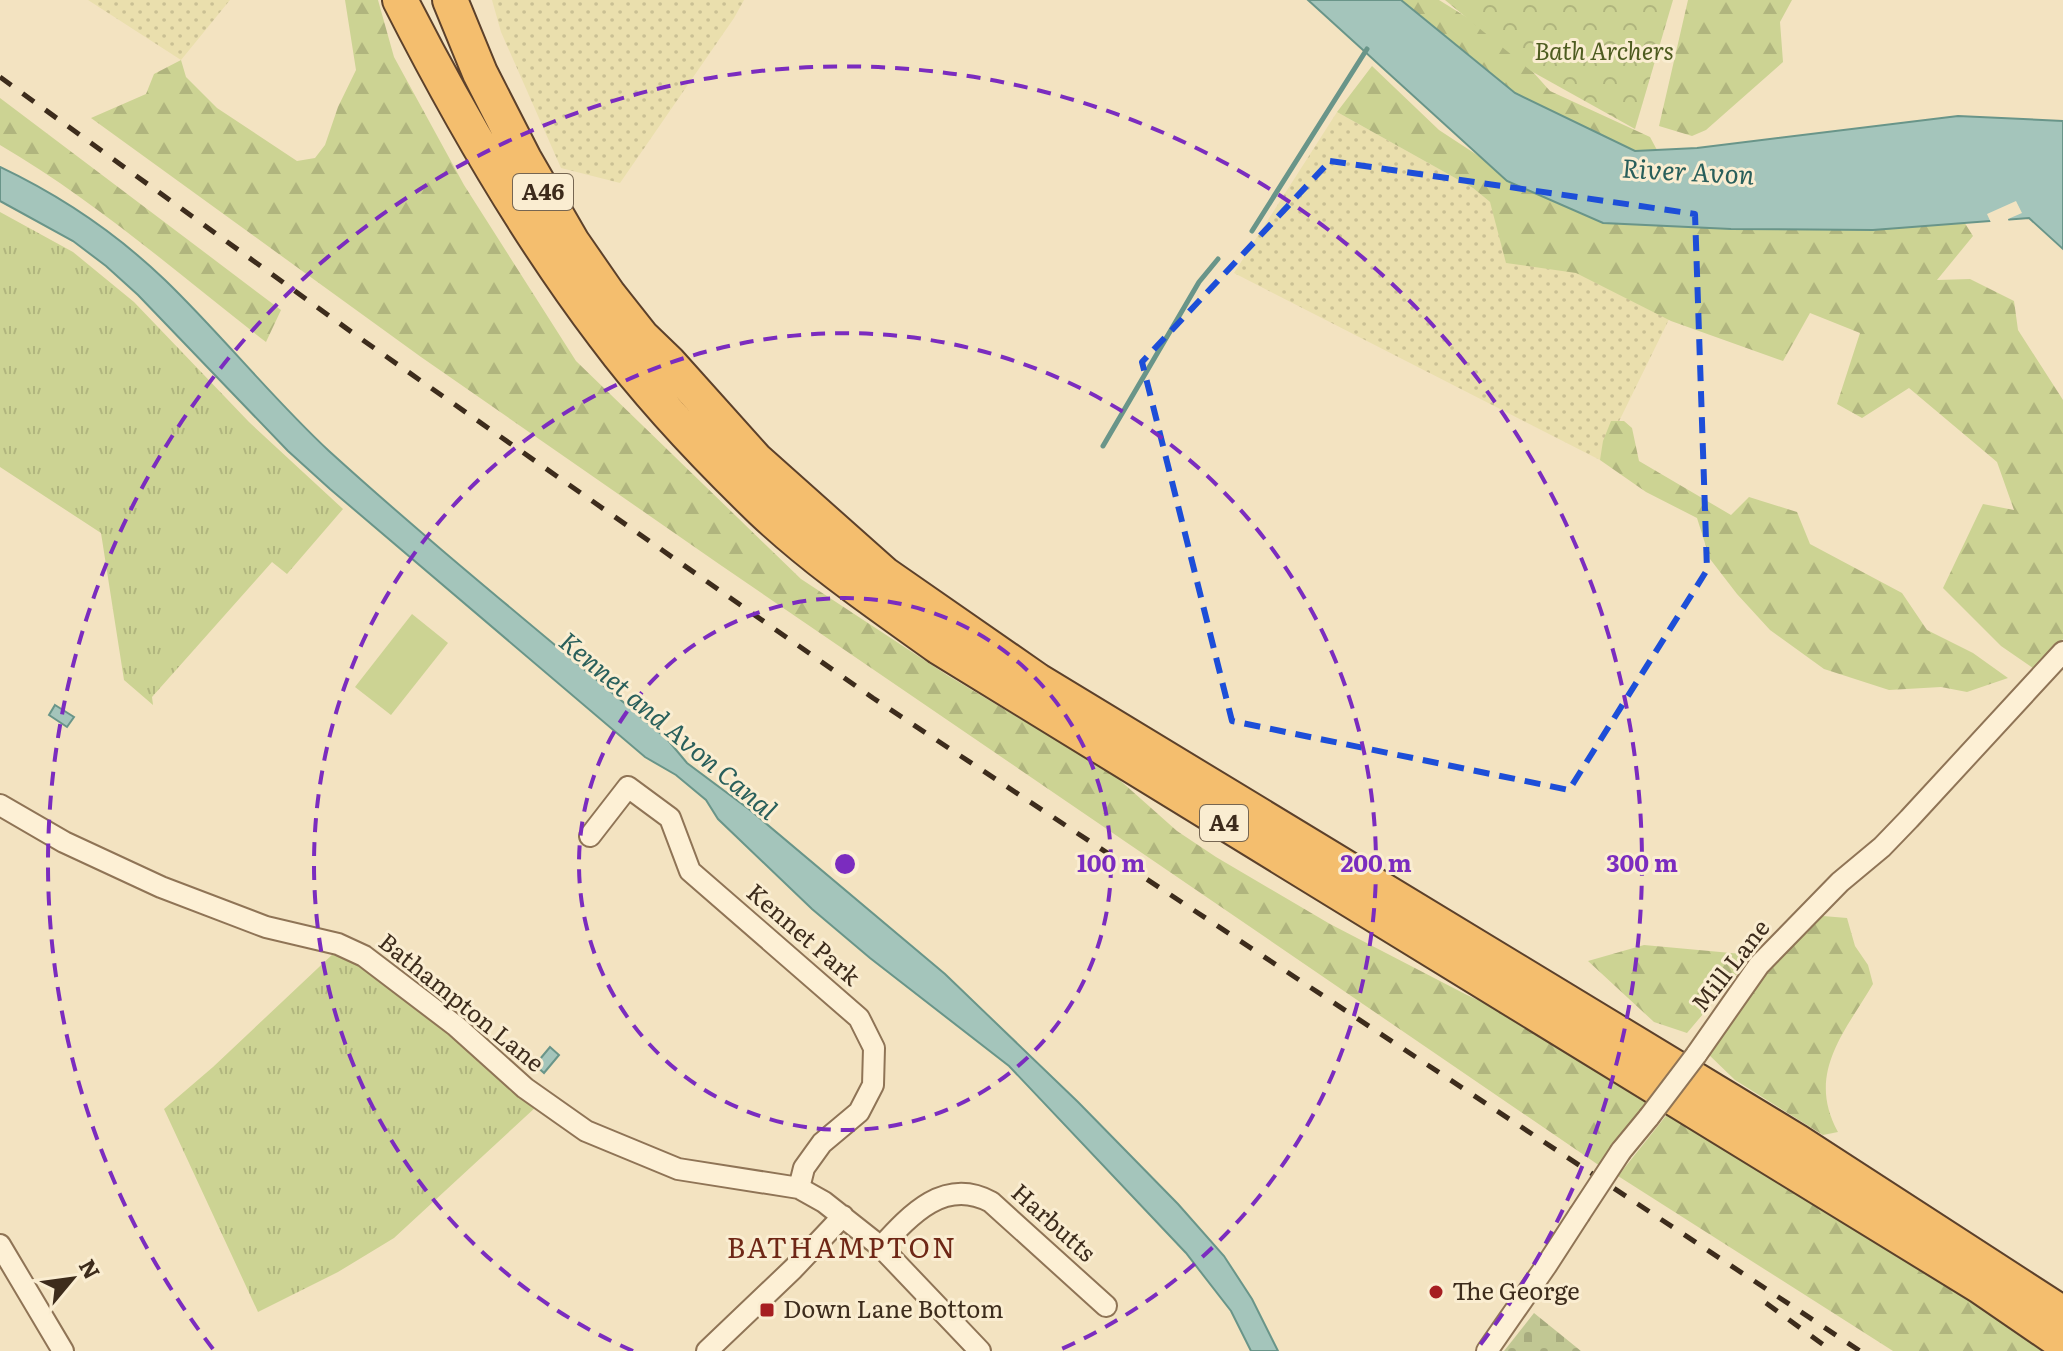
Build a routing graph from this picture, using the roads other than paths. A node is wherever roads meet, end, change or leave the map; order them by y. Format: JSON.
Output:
{"nodes":[{"id":1,"x":400,"y":0,"type":"edge"},
{"id":2,"x":415,"y":0,"type":"edge"},
{"id":3,"x":450,"y":0,"type":"edge"},
{"id":4,"x":470,"y":0,"type":"edge"},
{"id":5,"x":498,"y":175,"type":"junction"},
{"id":6,"x":669,"y":363,"type":"junction"},
{"id":7,"x":2063,"y":652,"type":"edge"},
{"id":8,"x":0,"y":805,"type":"edge"},
{"id":9,"x":590,"y":836,"type":"dead end"},
{"id":10,"x":799,"y":1188,"type":"junction"},
{"id":11,"x":843,"y":1216,"type":"junction"},
{"id":12,"x":0,"y":1245,"type":"edge"},
{"id":13,"x":881,"y":1247,"type":"junction"},
{"id":14,"x":1106,"y":1306,"type":"dead end"},
{"id":15,"x":2063,"y":1314,"type":"edge"},
{"id":16,"x":2063,"y":1343,"type":"edge"},
{"id":17,"x":63,"y":1351,"type":"edge"},
{"id":18,"x":707,"y":1351,"type":"edge"},
{"id":19,"x":980,"y":1351,"type":"edge"},
{"id":20,"x":1487,"y":1351,"type":"edge"}],
"edges":[{"from":1,"to":5,"type":"highway"},
{"from":2,"to":5,"type":"highway","number":"A46"},
{"from":3,"to":6,"type":"highway","number":"A46"},
{"from":4,"to":6,"type":"highway"},
{"from":5,"to":16,"type":"highway","number":"A4"},
{"from":6,"to":15,"type":"highway","number":"A4"},
{"from":7,"to":20,"type":"street","name":"Mill Lane","bridge":true},
{"from":8,"to":10,"type":"street","name":"Bathampton Lane"},
{"from":9,"to":10,"type":"street","name":"Kennet Park"},
{"from":10,"to":11,"type":"street","name":"Bathampton Lane"},
{"from":11,"to":13,"type":"street","name":"Bathampton Lane"},
{"from":11,"to":18,"type":"street"},
{"from":12,"to":17,"type":"street"},
{"from":13,"to":14,"type":"street","name":"Harbutts"},
{"from":13,"to":19,"type":"street","name":"Bathampton Lane"}]}
